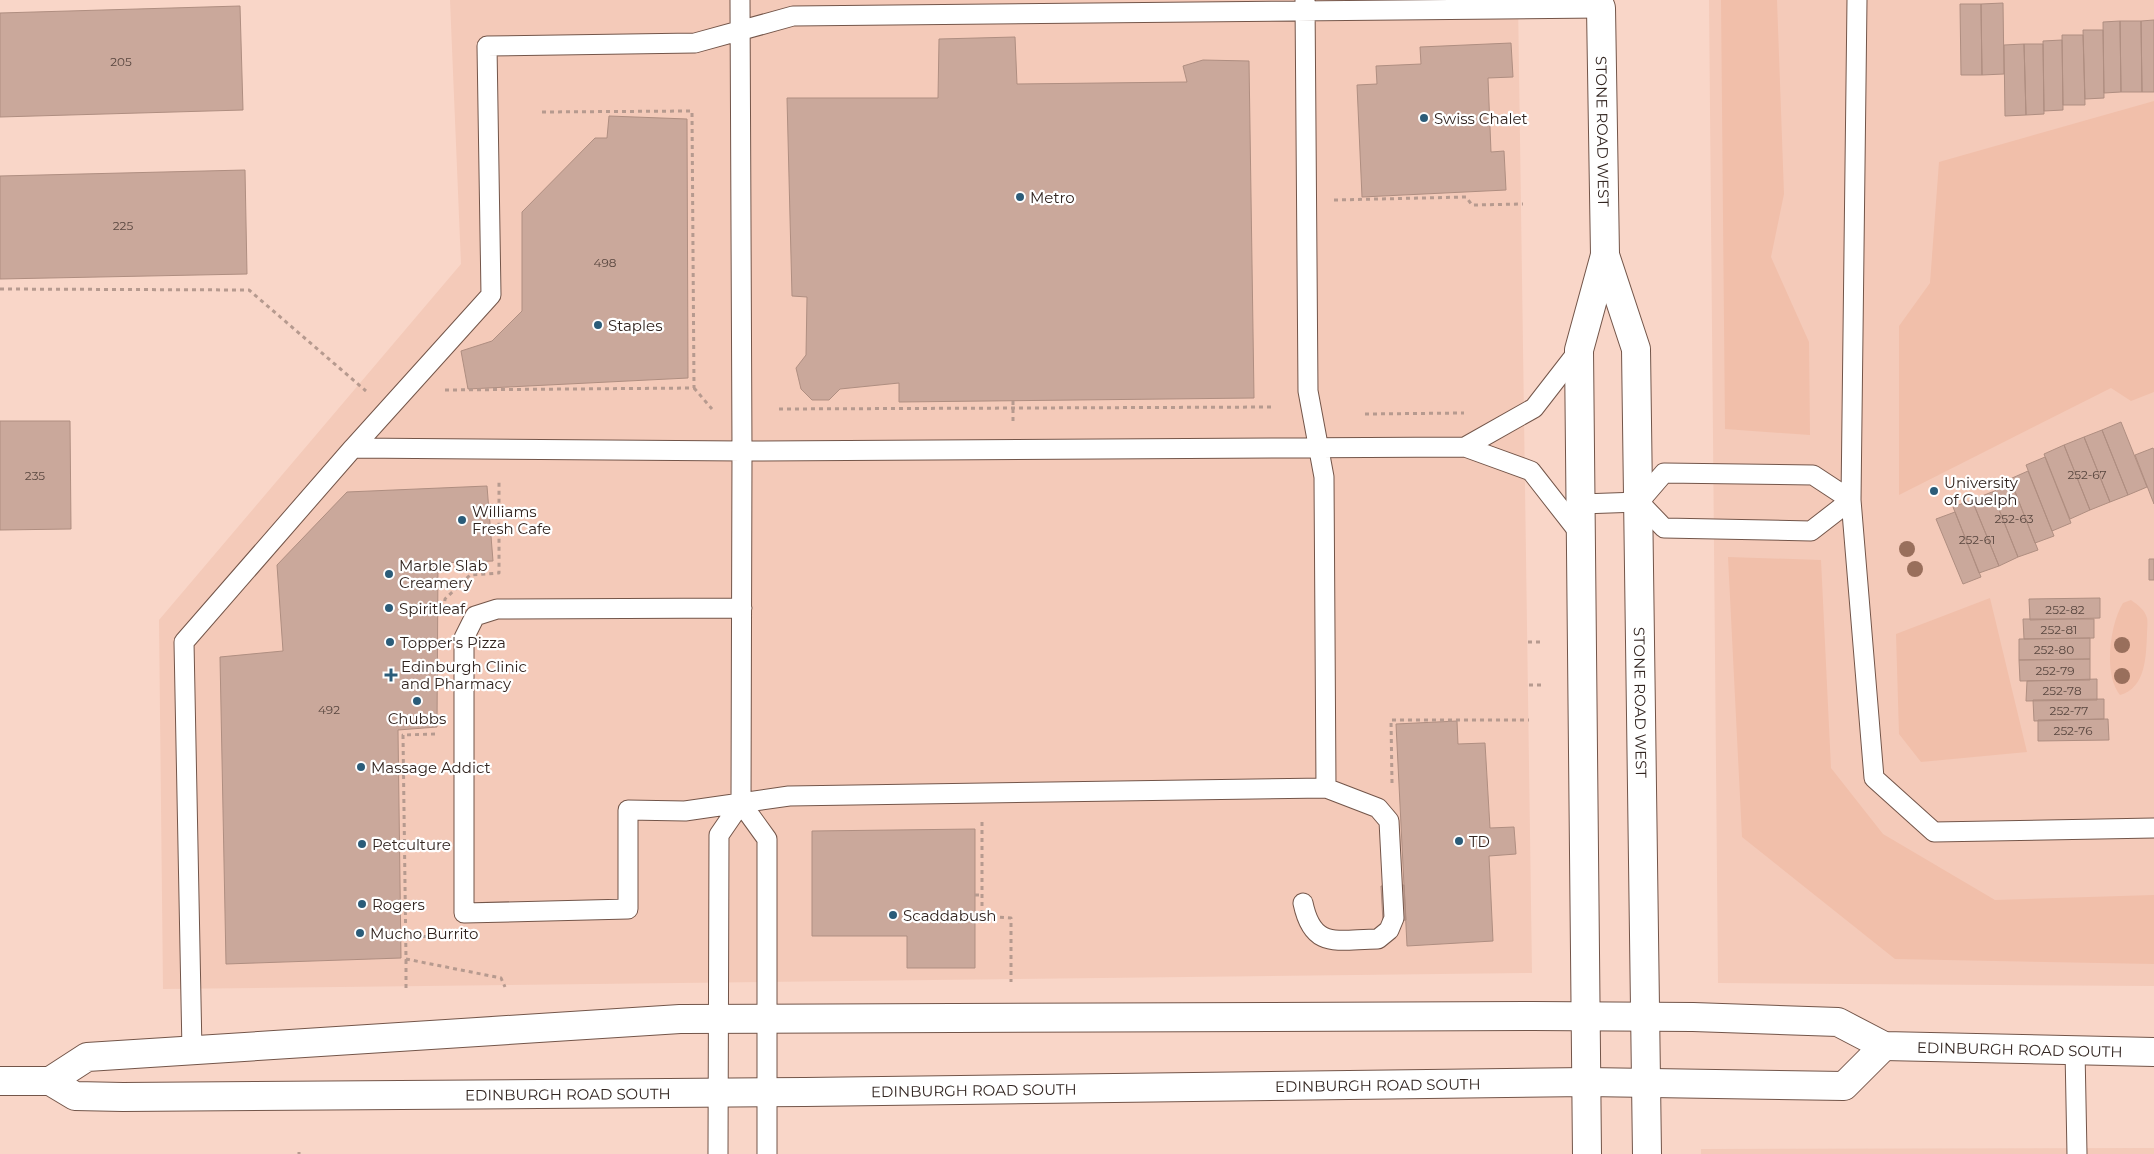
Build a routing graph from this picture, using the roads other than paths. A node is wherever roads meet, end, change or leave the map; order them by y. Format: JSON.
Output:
{"nodes":[{"id":1,"x":740,"y":0,"type":"edge"},
{"id":2,"x":1857,"y":0,"type":"edge"},
{"id":3,"x":1601,"y":3,"type":"edge"},
{"id":4,"x":1305,"y":6,"type":"edge"},
{"id":5,"x":741,"y":30,"type":"junction"},
{"id":6,"x":1606,"y":254,"type":"junction"},
{"id":7,"x":1580,"y":350,"type":"junction"},
{"id":8,"x":1465,"y":447,"type":"junction"},
{"id":9,"x":353,"y":448,"type":"junction"},
{"id":10,"x":1318,"y":448,"type":"junction"},
{"id":11,"x":742,"y":451,"type":"junction"},
{"id":12,"x":1851,"y":500,"type":"junction"},
{"id":13,"x":1639,"y":502,"type":"junction"},
{"id":14,"x":1581,"y":504,"type":"junction"},
{"id":15,"x":1581,"y":535,"type":"junction"},
{"id":16,"x":742,"y":608,"type":"junction"},
{"id":17,"x":1326,"y":788,"type":"junction"},
{"id":18,"x":742,"y":803,"type":"junction"},
{"id":19,"x":2154,"y":828,"type":"edge"},
{"id":20,"x":1303,"y":903,"type":"dead end"},
{"id":21,"x":1586,"y":1016,"type":"junction"},
{"id":22,"x":1646,"y":1016,"type":"junction"},
{"id":23,"x":719,"y":1019,"type":"junction"},
{"id":24,"x":768,"y":1019,"type":"junction"},
{"id":25,"x":1884,"y":1046,"type":"junction"},
{"id":26,"x":192,"y":1050,"type":"junction"},
{"id":27,"x":2075,"y":1050,"type":"junction"},
{"id":28,"x":2154,"y":1052,"type":"edge"},
{"id":29,"x":0,"y":1081,"type":"edge"},
{"id":30,"x":50,"y":1081,"type":"junction"},
{"id":31,"x":1586,"y":1082,"type":"junction"},
{"id":32,"x":1646,"y":1084,"type":"junction"},
{"id":33,"x":768,"y":1092,"type":"junction"},
{"id":34,"x":717,"y":1093,"type":"junction"},
{"id":35,"x":718,"y":1154,"type":"edge"},
{"id":36,"x":767,"y":1154,"type":"edge"},
{"id":37,"x":1587,"y":1154,"type":"edge"},
{"id":38,"x":1647,"y":1154,"type":"edge"},
{"id":39,"x":2076,"y":1154,"type":"edge"}],
"edges":[{"from":1,"to":5,"type":"lane"},
{"from":2,"to":12,"type":"lane"},
{"from":3,"to":4,"type":"lane"},
{"from":3,"to":6,"type":"main road","name":"STONE ROAD WEST"},
{"from":4,"to":5,"type":"lane"},
{"from":4,"to":10,"type":"lane"},
{"from":5,"to":9,"type":"lane"},
{"from":5,"to":11,"type":"lane"},
{"from":6,"to":7,"type":"main road","name":"STONE ROAD WEST"},
{"from":6,"to":13,"type":"main road","name":"STONE ROAD WEST"},
{"from":7,"to":8,"type":"lane"},
{"from":7,"to":14,"type":"main road","name":"STONE ROAD WEST"},
{"from":8,"to":10,"type":"lane"},
{"from":8,"to":15,"type":"lane"},
{"from":9,"to":11,"type":"lane"},
{"from":9,"to":26,"type":"lane"},
{"from":10,"to":11,"type":"lane"},
{"from":10,"to":17,"type":"lane"},
{"from":11,"to":16,"type":"lane"},
{"from":12,"to":13,"type":"lane"},
{"from":12,"to":13,"type":"lane"},
{"from":12,"to":19,"type":"lane"},
{"from":13,"to":14,"type":"lane"},
{"from":13,"to":22,"type":"main road","name":"STONE ROAD WEST"},
{"from":14,"to":15,"type":"main road","name":"STONE ROAD WEST"},
{"from":15,"to":21,"type":"main road","name":"STONE ROAD WEST"},
{"from":16,"to":18,"type":"lane"},
{"from":16,"to":18,"type":"lane"},
{"from":17,"to":18,"type":"lane"},
{"from":17,"to":20,"type":"lane"},
{"from":18,"to":23,"type":"lane"},
{"from":18,"to":24,"type":"lane"},
{"from":21,"to":22,"type":"main road","name":"EDINBURGH ROAD SOUTH"},
{"from":21,"to":24,"type":"main road","name":"EDINBURGH ROAD SOUTH"},
{"from":21,"to":31,"type":"main road","name":"STONE ROAD WEST"},
{"from":22,"to":25,"type":"main road","name":"EDINBURGH ROAD SOUTH"},
{"from":22,"to":32,"type":"main road","name":"STONE ROAD WEST"},
{"from":23,"to":24,"type":"main road","name":"EDINBURGH ROAD SOUTH"},
{"from":23,"to":26,"type":"main road","name":"EDINBURGH ROAD SOUTH"},
{"from":23,"to":34,"type":"lane"},
{"from":24,"to":33,"type":"lane"},
{"from":25,"to":27,"type":"main road","name":"EDINBURGH ROAD SOUTH"},
{"from":25,"to":32,"type":"main road","name":"EDINBURGH ROAD SOUTH"},
{"from":26,"to":30,"type":"main road","name":"EDINBURGH ROAD SOUTH"},
{"from":27,"to":28,"type":"main road","name":"EDINBURGH ROAD SOUTH"},
{"from":27,"to":39,"type":"lane"},
{"from":29,"to":30,"type":"main road"},
{"from":30,"to":34,"type":"main road","name":"EDINBURGH ROAD SOUTH"},
{"from":31,"to":32,"type":"main road","name":"EDINBURGH ROAD SOUTH"},
{"from":31,"to":33,"type":"main road","name":"EDINBURGH ROAD SOUTH"},
{"from":31,"to":37,"type":"main road","name":"STONE ROAD WEST"},
{"from":32,"to":38,"type":"main road","name":"STONE ROAD WEST"},
{"from":33,"to":34,"type":"main road","name":"EDINBURGH ROAD SOUTH"},
{"from":33,"to":36,"type":"lane"},
{"from":34,"to":35,"type":"lane"}]}
